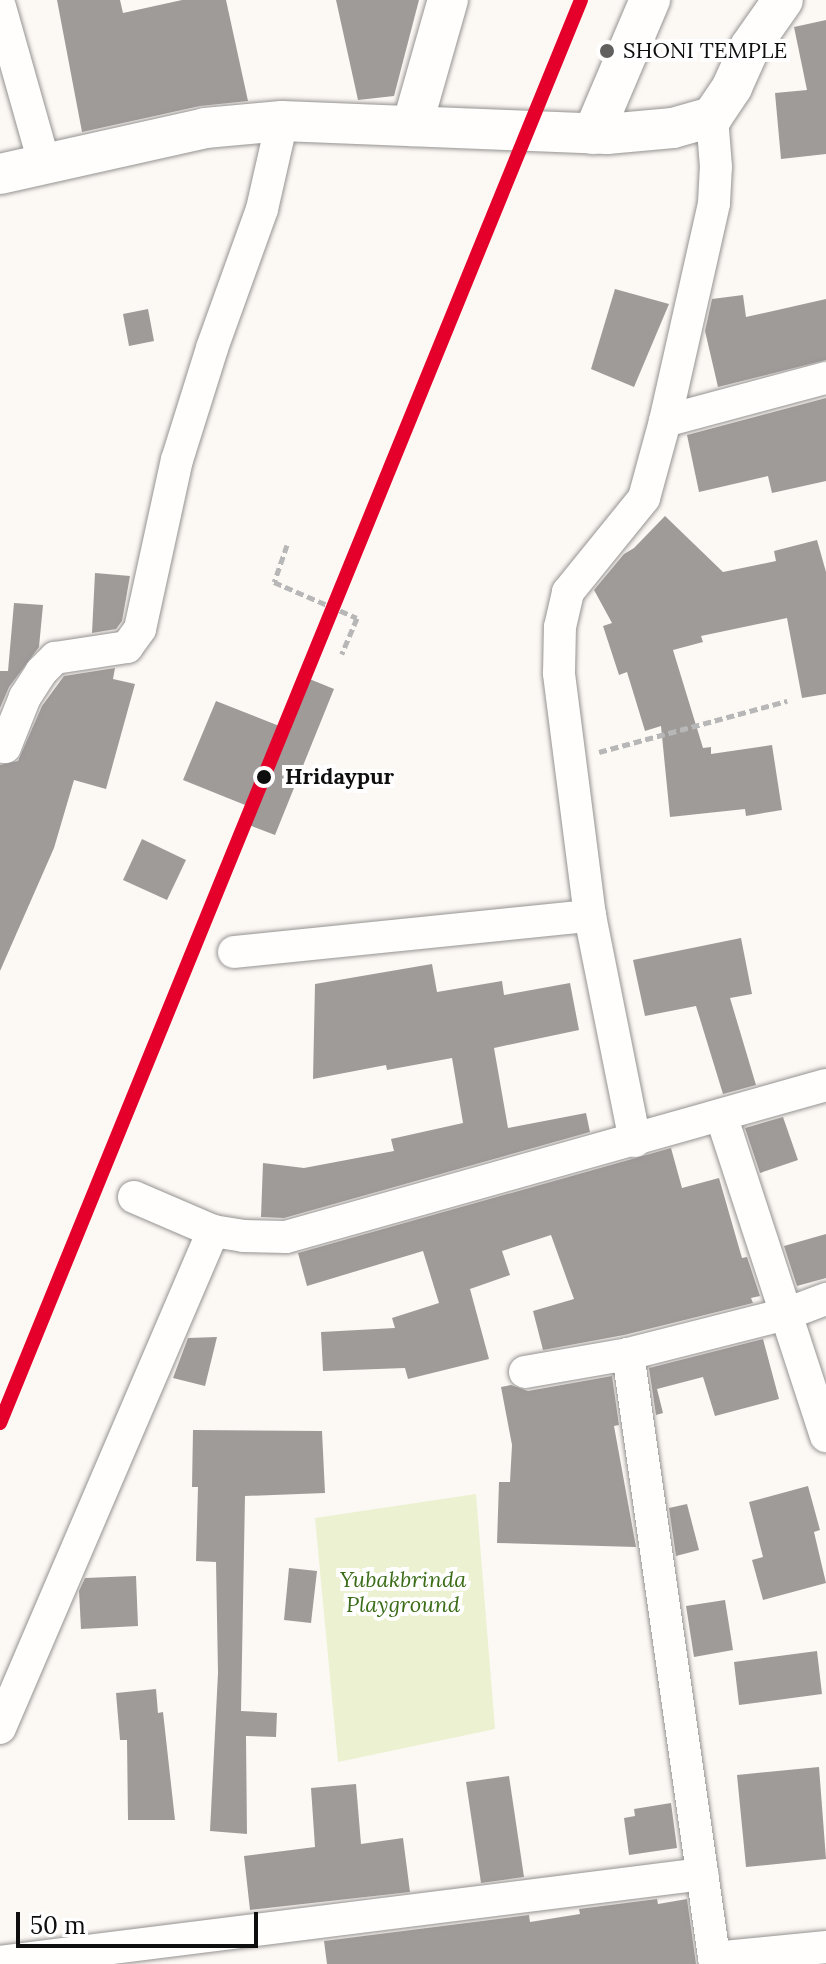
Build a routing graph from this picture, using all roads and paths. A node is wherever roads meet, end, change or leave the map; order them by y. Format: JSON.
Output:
{"nodes":[{"id":1,"x":448,"y":0,"type":"edge"},
{"id":2,"x":650,"y":0,"type":"edge"},
{"id":3,"x":783,"y":0,"type":"edge"},
{"id":4,"x":0,"y":7,"type":"edge"},
{"id":5,"x":712,"y":117,"type":"junction"},
{"id":6,"x":282,"y":121,"type":"junction"},
{"id":7,"x":412,"y":126,"type":"junction"},
{"id":8,"x":593,"y":134,"type":"junction"},
{"id":9,"x":44,"y":163,"type":"junction"},
{"id":10,"x":0,"y":174,"type":"edge"},
{"id":11,"x":826,"y":378,"type":"edge"},
{"id":12,"x":665,"y":421,"type":"junction"},
{"id":13,"x":287,"y":545,"type":"dead end"},
{"id":14,"x":342,"y":654,"type":"dead end"},
{"id":15,"x":787,"y":701,"type":"dead end"},
{"id":16,"x":2,"y":751,"type":"edge"},
{"id":17,"x":571,"y":760,"type":"junction"},
{"id":18,"x":590,"y":916,"type":"junction"},
{"id":19,"x":234,"y":952,"type":"dead end"},
{"id":20,"x":826,"y":1085,"type":"edge"},
{"id":21,"x":721,"y":1115,"type":"junction"},
{"id":22,"x":635,"y":1141,"type":"junction"},
{"id":23,"x":134,"y":1197,"type":"dead end"},
{"id":24,"x":213,"y":1231,"type":"junction"},
{"id":25,"x":826,"y":1299,"type":"edge"},
{"id":26,"x":786,"y":1314,"type":"junction"},
{"id":27,"x":628,"y":1354,"type":"junction"},
{"id":28,"x":525,"y":1372,"type":"dead end"},
{"id":29,"x":826,"y":1436,"type":"edge"},
{"id":30,"x":0,"y":1728,"type":"edge"},
{"id":31,"x":703,"y":1874,"type":"junction"},
{"id":32,"x":826,"y":1947,"type":"edge"},
{"id":33,"x":714,"y":1961,"type":"edge"},
{"id":34,"x":0,"y":1962,"type":"edge"}],
"edges":[{"from":1,"to":7,"type":"street"},
{"from":2,"to":8,"type":"street"},
{"from":3,"to":5,"type":"street"},
{"from":4,"to":9,"type":"street"},
{"from":5,"to":8,"type":"street"},
{"from":5,"to":12,"type":"street"},
{"from":6,"to":7,"type":"street"},
{"from":6,"to":9,"type":"street"},
{"from":6,"to":16,"type":"street"},
{"from":7,"to":8,"type":"street"},
{"from":9,"to":10,"type":"street"},
{"from":11,"to":12,"type":"street"},
{"from":12,"to":17,"type":"street"},
{"from":13,"to":14,"type":"path"},
{"from":15,"to":17,"type":"path"},
{"from":17,"to":18,"type":"street"},
{"from":18,"to":19,"type":"street"},
{"from":18,"to":22,"type":"street"},
{"from":20,"to":21,"type":"street"},
{"from":21,"to":22,"type":"street"},
{"from":21,"to":26,"type":"street"},
{"from":22,"to":24,"type":"street"},
{"from":23,"to":24,"type":"street"},
{"from":24,"to":30,"type":"street"},
{"from":25,"to":26,"type":"street"},
{"from":26,"to":27,"type":"street"},
{"from":26,"to":29,"type":"street"},
{"from":27,"to":28,"type":"street"},
{"from":27,"to":31,"type":"street"},
{"from":31,"to":33,"type":"street"},
{"from":31,"to":34,"type":"street"},
{"from":32,"to":33,"type":"street"}]}
